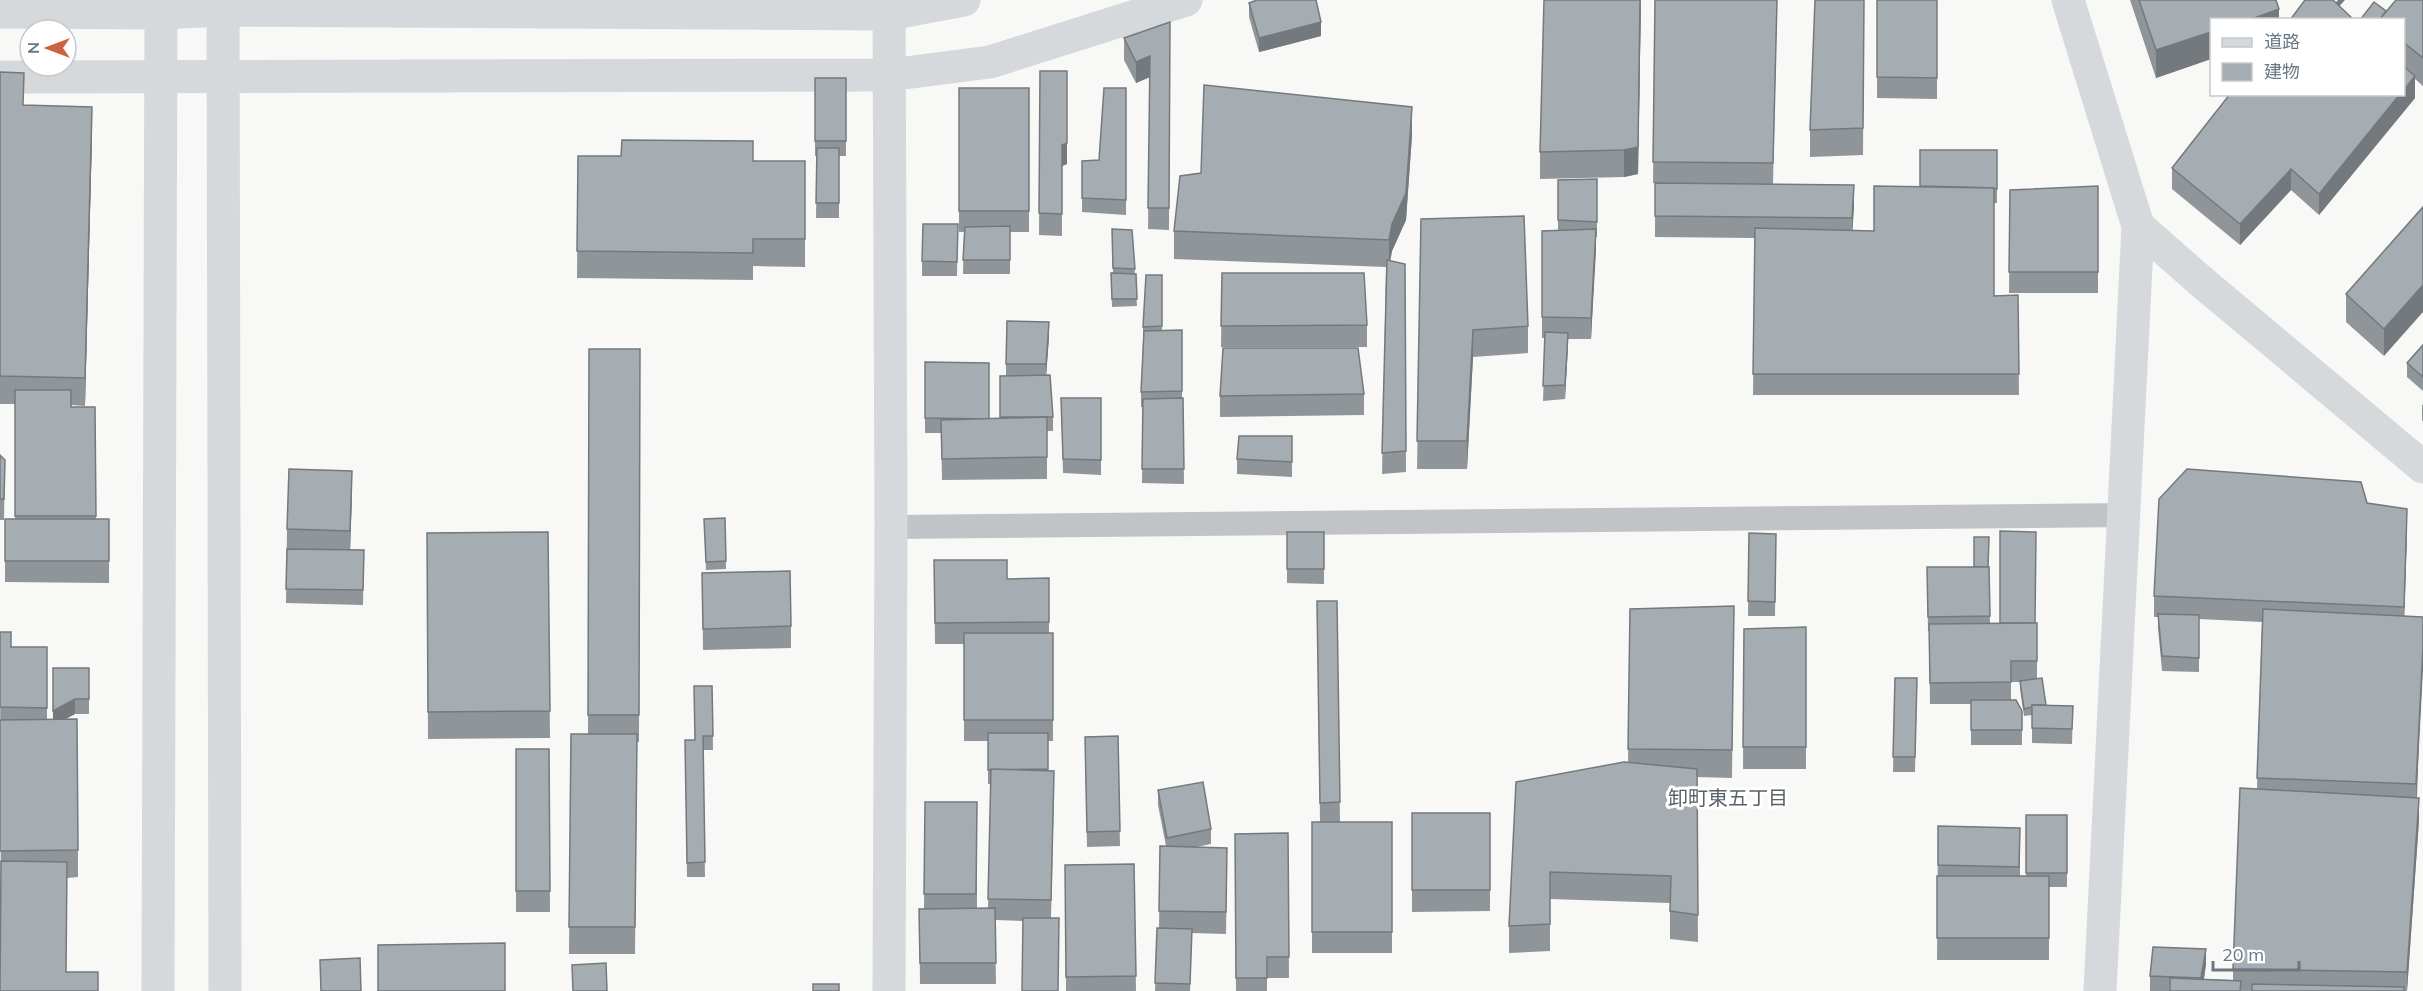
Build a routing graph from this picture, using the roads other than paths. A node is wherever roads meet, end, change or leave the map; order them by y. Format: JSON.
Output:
{"nodes":[{"id":1,"x":964,"y":0,"type":"edge"},
{"id":2,"x":1186,"y":0,"type":"edge"},
{"id":3,"x":2068,"y":0,"type":"edge"},
{"id":4,"x":223,"y":5,"type":"edge"},
{"id":5,"x":161,"y":7,"type":"edge"},
{"id":6,"x":889,"y":7,"type":"edge"},
{"id":7,"x":0,"y":12,"type":"edge"},
{"id":8,"x":889,"y":75,"type":"junction"},
{"id":9,"x":161,"y":76,"type":"junction"},
{"id":10,"x":222,"y":76,"type":"junction"},
{"id":11,"x":0,"y":77,"type":"edge"},
{"id":12,"x":2138,"y":226,"type":"junction"},
{"id":13,"x":2423,"y":467,"type":"edge"},
{"id":14,"x":2124,"y":515,"type":"junction"},
{"id":15,"x":891,"y":527,"type":"junction"},
{"id":16,"x":158,"y":991,"type":"edge"},
{"id":17,"x":225,"y":991,"type":"edge"},
{"id":18,"x":889,"y":991,"type":"edge"},
{"id":19,"x":2100,"y":991,"type":"edge"}],
"edges":[{"from":1,"to":6,"type":"street"},
{"from":2,"to":8,"type":"street"},
{"from":3,"to":12,"type":"street"},
{"from":4,"to":5,"type":"street"},
{"from":4,"to":6,"type":"street"},
{"from":4,"to":10,"type":"street"},
{"from":5,"to":7,"type":"street"},
{"from":5,"to":9,"type":"street"},
{"from":6,"to":8,"type":"street"},
{"from":8,"to":10,"type":"street"},
{"from":8,"to":15,"type":"street"},
{"from":9,"to":10,"type":"street"},
{"from":9,"to":11,"type":"street"},
{"from":9,"to":16,"type":"street"},
{"from":10,"to":17,"type":"street"},
{"from":12,"to":13,"type":"street"},
{"from":12,"to":14,"type":"street"},
{"from":14,"to":15,"type":"street"},
{"from":14,"to":19,"type":"street"},
{"from":15,"to":18,"type":"street"}]}
